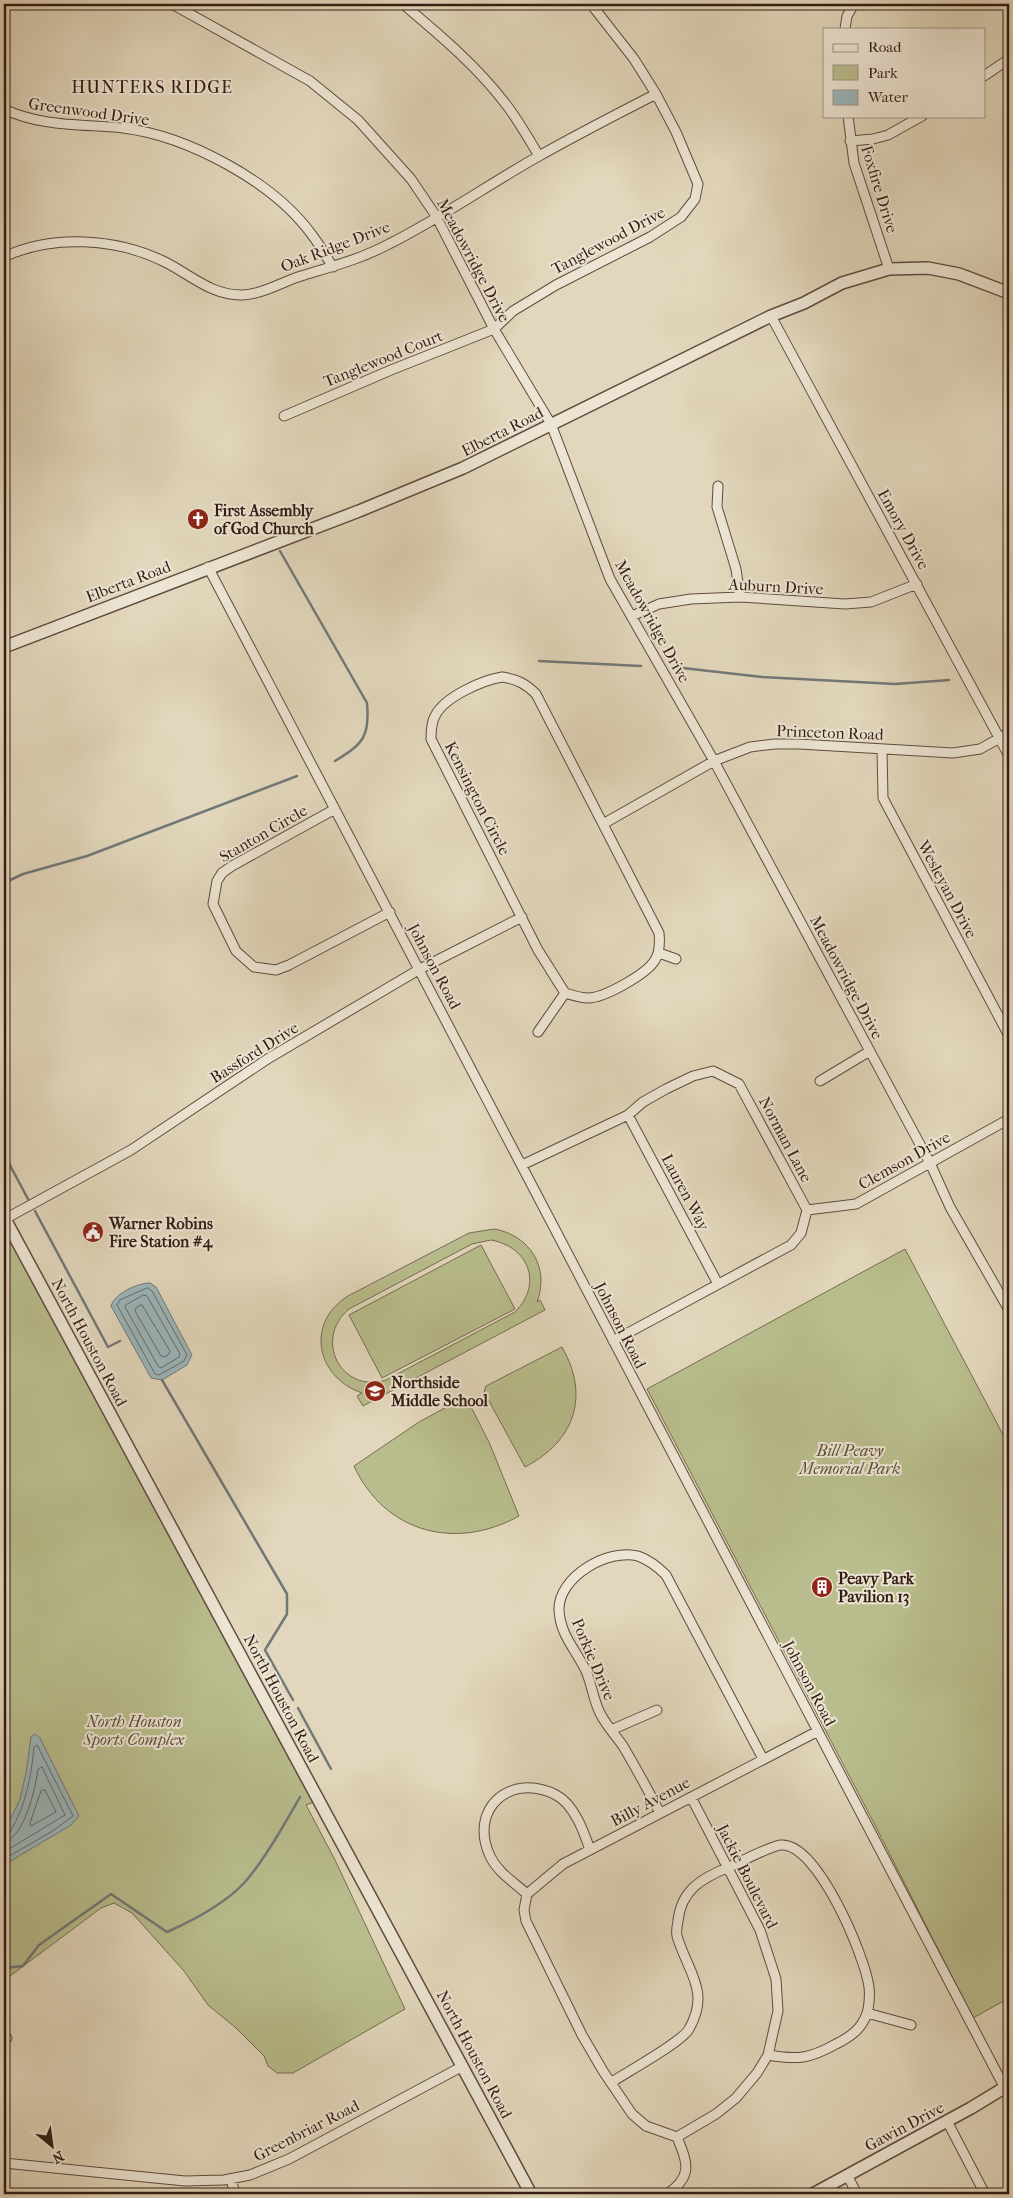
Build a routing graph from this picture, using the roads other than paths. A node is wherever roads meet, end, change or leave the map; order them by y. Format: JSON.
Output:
{"nodes":[{"id":1,"x":172,"y":4,"type":"edge"},
{"id":2,"x":403,"y":4,"type":"edge"},
{"id":3,"x":591,"y":4,"type":"edge"},
{"id":4,"x":854,"y":4,"type":"edge"},
{"id":5,"x":845,"y":28,"type":"edge"},
{"id":6,"x":1009,"y":59,"type":"edge"},
{"id":7,"x":986,"y":75,"type":"edge"},
{"id":8,"x":656,"y":94,"type":"junction"},
{"id":9,"x":4,"y":109,"type":"edge"},
{"id":10,"x":848,"y":118,"type":"edge"},
{"id":11,"x":918,"y":118,"type":"edge"},
{"id":12,"x":850,"y":141,"type":"junction"},
{"id":13,"x":539,"y":156,"type":"junction"},
{"id":14,"x":436,"y":216,"type":"junction"},
{"id":15,"x":4,"y":257,"type":"edge"},
{"id":16,"x":333,"y":267,"type":"junction"},
{"id":17,"x":889,"y":269,"type":"junction"},
{"id":18,"x":1009,"y":293,"type":"edge"},
{"id":19,"x":771,"y":316,"type":"junction"},
{"id":20,"x":494,"y":329,"type":"junction"},
{"id":21,"x":284,"y":416,"type":"dead end"},
{"id":22,"x":551,"y":424,"type":"junction"},
{"id":23,"x":718,"y":486,"type":"dead end"},
{"id":24,"x":208,"y":567,"type":"junction"},
{"id":25,"x":917,"y":584,"type":"junction"},
{"id":26,"x":740,"y":597,"type":"junction"},
{"id":27,"x":632,"y":616,"type":"junction"},
{"id":28,"x":5,"y":643,"type":"edge"},
{"id":29,"x":1009,"y":733,"type":"edge"},
{"id":30,"x":999,"y":738,"type":"junction"},
{"id":31,"x":882,"y":750,"type":"junction"},
{"id":32,"x":1009,"y":756,"type":"edge"},
{"id":33,"x":714,"y":761,"type":"junction"},
{"id":34,"x":335,"y":809,"type":"junction"},
{"id":35,"x":603,"y":824,"type":"junction"},
{"id":36,"x":390,"y":912,"type":"junction"},
{"id":37,"x":522,"y":917,"type":"junction"},
{"id":38,"x":659,"y":953,"type":"junction"},
{"id":39,"x":676,"y":959,"type":"dead end"},
{"id":40,"x":420,"y":969,"type":"junction"},
{"id":41,"x":565,"y":993,"type":"junction"},
{"id":42,"x":538,"y":1032,"type":"dead end"},
{"id":43,"x":1009,"y":1036,"type":"edge"},
{"id":44,"x":870,"y":1051,"type":"junction"},
{"id":45,"x":820,"y":1082,"type":"dead end"},
{"id":46,"x":628,"y":1115,"type":"junction"},
{"id":47,"x":1009,"y":1119,"type":"edge"},
{"id":48,"x":930,"y":1163,"type":"junction"},
{"id":49,"x":522,"y":1165,"type":"junction"},
{"id":50,"x":807,"y":1210,"type":"junction"},
{"id":51,"x":4,"y":1218,"type":"edge"},
{"id":52,"x":718,"y":1284,"type":"junction"},
{"id":53,"x":1009,"y":1310,"type":"edge"},
{"id":54,"x":613,"y":1341,"type":"junction"},
{"id":55,"x":657,"y":1710,"type":"dead end"},
{"id":56,"x":611,"y":1730,"type":"junction"},
{"id":57,"x":818,"y":1731,"type":"junction"},
{"id":58,"x":763,"y":1759,"type":"junction"},
{"id":59,"x":691,"y":1797,"type":"junction"},
{"id":60,"x":660,"y":1813,"type":"junction"},
{"id":61,"x":590,"y":1850,"type":"junction"},
{"id":62,"x":727,"y":1868,"type":"junction"},
{"id":63,"x":527,"y":1894,"type":"junction"},
{"id":64,"x":867,"y":2013,"type":"junction"},
{"id":65,"x":911,"y":2025,"type":"dead end"},
{"id":66,"x":768,"y":2055,"type":"junction"},
{"id":67,"x":463,"y":2066,"type":"junction"},
{"id":68,"x":612,"y":2082,"type":"junction"},
{"id":69,"x":1008,"y":2090,"type":"edge"},
{"id":70,"x":946,"y":2121,"type":"junction"},
{"id":71,"x":677,"y":2137,"type":"junction"},
{"id":72,"x":4,"y":2163,"type":"edge"},
{"id":73,"x":847,"y":2175,"type":"junction"},
{"id":74,"x":231,"y":2179,"type":"junction"},
{"id":75,"x":234,"y":2194,"type":"edge"},
{"id":76,"x":531,"y":2194,"type":"edge"},
{"id":77,"x":667,"y":2194,"type":"edge"},
{"id":78,"x":813,"y":2194,"type":"edge"},
{"id":79,"x":858,"y":2194,"type":"edge"},
{"id":80,"x":985,"y":2194,"type":"edge"}],
"edges":[{"from":1,"to":14,"type":"street","name":"Meadowridge Drive"},
{"from":2,"to":13,"type":"street"},
{"from":3,"to":8,"type":"street","name":"Tanglewood Drive"},
{"from":4,"to":5,"type":"street"},
{"from":6,"to":7,"type":"street"},
{"from":8,"to":13,"type":"street","name":"Oak Ridge Drive"},
{"from":8,"to":20,"type":"street","name":"Tanglewood Drive"},
{"from":9,"to":16,"type":"street","name":"Greenwood Drive"},
{"from":10,"to":12,"type":"street","name":"Foxfire Drive"},
{"from":11,"to":12,"type":"street"},
{"from":12,"to":17,"type":"street","name":"Foxfire Drive"},
{"from":13,"to":14,"type":"street","name":"Oak Ridge Drive"},
{"from":14,"to":16,"type":"street","name":"Oak Ridge Drive"},
{"from":14,"to":20,"type":"street","name":"Meadowridge Drive"},
{"from":15,"to":16,"type":"street","name":"Oak Ridge Drive"},
{"from":17,"to":18,"type":"street","name":"Elberta Road"},
{"from":17,"to":19,"type":"street","name":"Elberta Road"},
{"from":19,"to":22,"type":"street","name":"Elberta Road"},
{"from":19,"to":25,"type":"street","name":"Emory Drive"},
{"from":20,"to":21,"type":"street","name":"Tanglewood Court"},
{"from":20,"to":22,"type":"street","name":"Meadowridge Drive"},
{"from":22,"to":24,"type":"street","name":"Elberta Road"},
{"from":22,"to":27,"type":"street","name":"Meadowridge Drive"},
{"from":23,"to":26,"type":"street"},
{"from":24,"to":28,"type":"street","name":"Elberta Road"},
{"from":24,"to":34,"type":"street","name":"Johnson Road"},
{"from":25,"to":26,"type":"street","name":"Auburn Drive"},
{"from":25,"to":30,"type":"street","name":"Emory Drive"},
{"from":26,"to":27,"type":"street","name":"Auburn Drive"},
{"from":27,"to":33,"type":"street","name":"Meadowridge Drive"},
{"from":29,"to":30,"type":"street","name":"Princeton Road"},
{"from":30,"to":31,"type":"street","name":"Princeton Road"},
{"from":30,"to":32,"type":"street","name":"Emory Drive"},
{"from":31,"to":33,"type":"street","name":"Princeton Road"},
{"from":31,"to":43,"type":"street","name":"Wesleyan Drive"},
{"from":33,"to":35,"type":"street","name":"Princeton Road"},
{"from":33,"to":44,"type":"street","name":"Meadowridge Drive"},
{"from":34,"to":36,"type":"street","name":"Johnson Road"},
{"from":34,"to":36,"type":"street","name":"Stanton Circle"},
{"from":35,"to":37,"type":"street","name":"Kensington Circle"},
{"from":35,"to":38,"type":"street","name":"Kensington Circle"},
{"from":36,"to":40,"type":"street","name":"Johnson Road"},
{"from":37,"to":40,"type":"street","name":"Bassford Drive"},
{"from":37,"to":41,"type":"street","name":"Kensington Circle"},
{"from":38,"to":39,"type":"street"},
{"from":38,"to":41,"type":"street"},
{"from":40,"to":49,"type":"street","name":"Johnson Road"},
{"from":40,"to":51,"type":"street","name":"Bassford Drive"},
{"from":41,"to":42,"type":"street"},
{"from":44,"to":45,"type":"street"},
{"from":44,"to":48,"type":"street","name":"Meadowridge Drive"},
{"from":46,"to":49,"type":"street","name":"Norman Lane"},
{"from":46,"to":50,"type":"street","name":"Norman Lane"},
{"from":46,"to":52,"type":"street","name":"Lauren Way"},
{"from":47,"to":48,"type":"street","name":"Clemson Drive"},
{"from":48,"to":50,"type":"street","name":"Clemson Drive"},
{"from":48,"to":53,"type":"street","name":"Meadowridge Drive"},
{"from":49,"to":54,"type":"street","name":"Johnson Road"},
{"from":50,"to":52,"type":"street"},
{"from":51,"to":67,"type":"street","name":"North Houston Road"},
{"from":52,"to":54,"type":"street"},
{"from":54,"to":57,"type":"street","name":"Johnson Road"},
{"from":55,"to":56,"type":"street"},
{"from":56,"to":58,"type":"street","name":"Porkie Drive"},
{"from":56,"to":60,"type":"street","name":"Porkie Drive"},
{"from":57,"to":58,"type":"street","name":"Billy Avenue"},
{"from":57,"to":69,"type":"street","name":"Johnson Road"},
{"from":58,"to":59,"type":"street","name":"Billy Avenue"},
{"from":59,"to":60,"type":"street","name":"Billy Avenue"},
{"from":59,"to":62,"type":"street","name":"Jackie Boulevard"},
{"from":60,"to":61,"type":"street","name":"Billy Avenue"},
{"from":61,"to":63,"type":"street","name":"Billy Avenue"},
{"from":61,"to":63,"type":"street"},
{"from":62,"to":64,"type":"street"},
{"from":62,"to":66,"type":"street","name":"Jackie Boulevard"},
{"from":62,"to":68,"type":"street"},
{"from":63,"to":68,"type":"street"},
{"from":64,"to":65,"type":"street"},
{"from":64,"to":66,"type":"street"},
{"from":66,"to":71,"type":"street","name":"Jackie Boulevard"},
{"from":67,"to":74,"type":"street","name":"Greenbriar Road"},
{"from":67,"to":76,"type":"street","name":"North Houston Road"},
{"from":68,"to":71,"type":"street"},
{"from":69,"to":70,"type":"street","name":"Gawin Drive"},
{"from":70,"to":73,"type":"street","name":"Gawin Drive"},
{"from":70,"to":80,"type":"street"},
{"from":71,"to":77,"type":"street"},
{"from":72,"to":74,"type":"street","name":"Greenbriar Road"},
{"from":73,"to":78,"type":"street","name":"Gawin Drive"},
{"from":73,"to":79,"type":"street"},
{"from":74,"to":75,"type":"street"}]}
